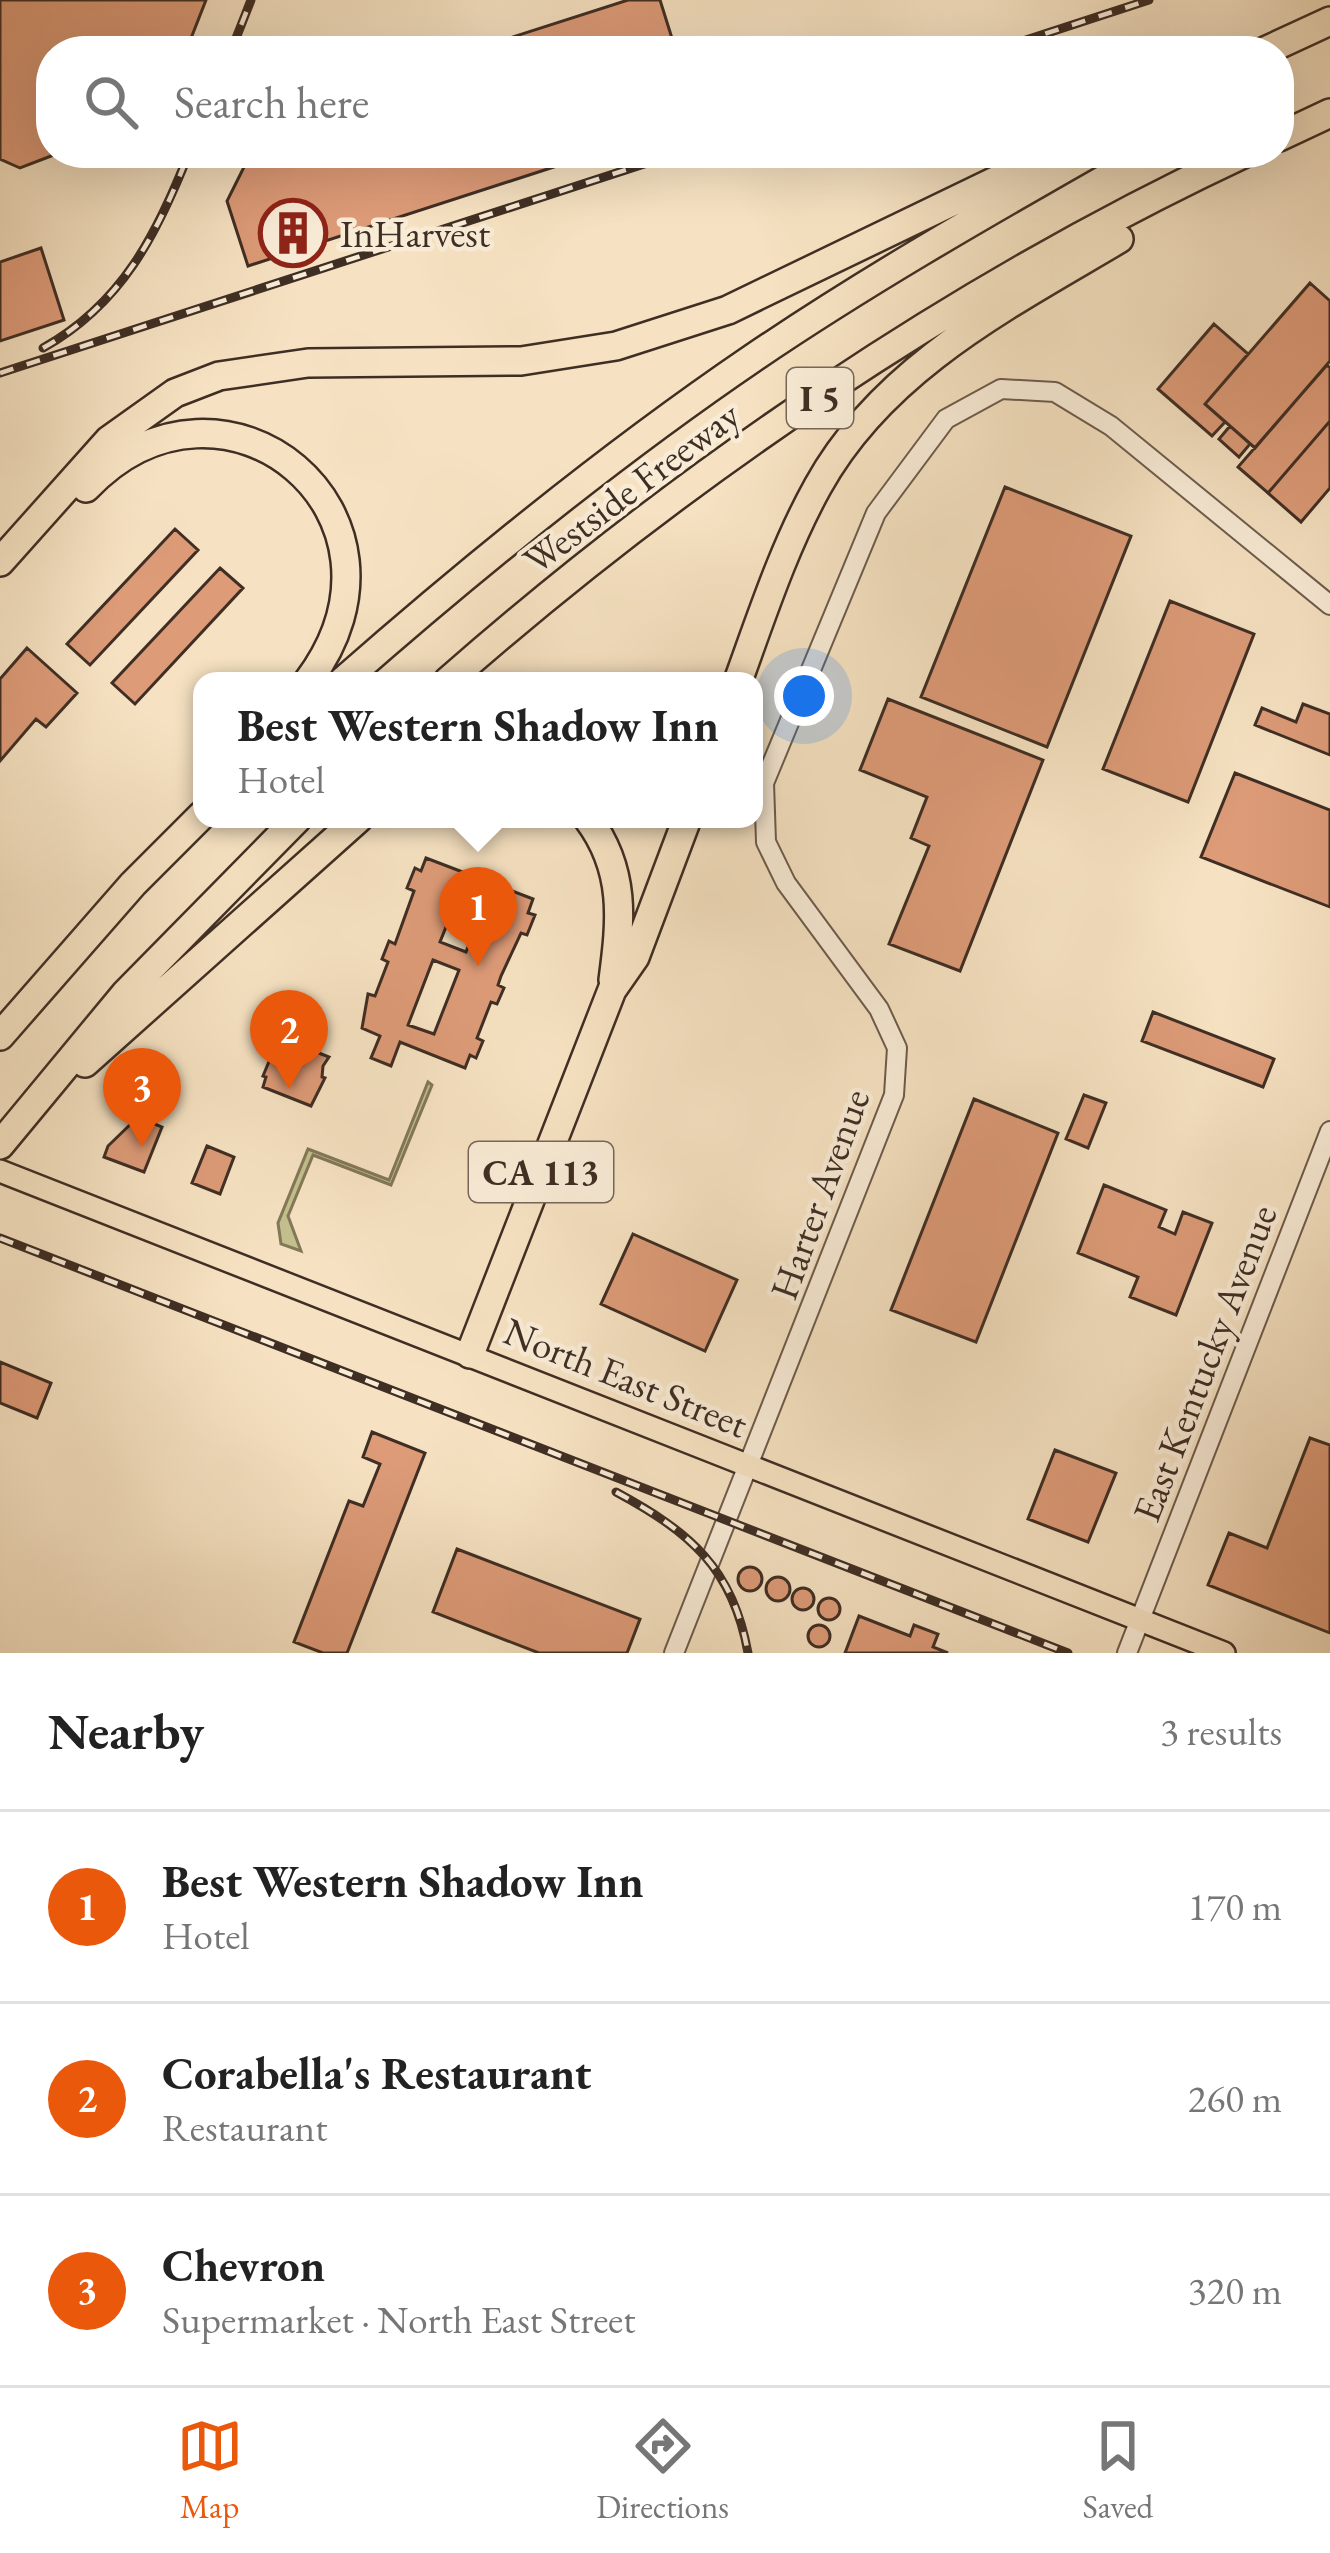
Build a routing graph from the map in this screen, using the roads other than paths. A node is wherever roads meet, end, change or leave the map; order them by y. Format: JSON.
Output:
{"nodes":[{"id":1,"x":1330,"y":21,"type":"edge"},
{"id":2,"x":1330,"y":36,"type":"edge"},
{"id":3,"x":1294,"y":38,"type":"edge"},
{"id":4,"x":1294,"y":52,"type":"edge"},
{"id":5,"x":1330,"y":113,"type":"edge"},
{"id":6,"x":1294,"y":130,"type":"edge"},
{"id":7,"x":1022,"y":168,"type":"edge"},
{"id":8,"x":1066,"y":168,"type":"edge"},
{"id":9,"x":1216,"y":168,"type":"edge"},
{"id":10,"x":1221,"y":168,"type":"edge"},
{"id":11,"x":5,"y":555,"type":"edge"},
{"id":12,"x":0,"y":586,"type":"edge"},
{"id":13,"x":1330,"y":605,"type":"edge"},
{"id":14,"x":314,"y":672,"type":"edge"},
{"id":15,"x":354,"y":672,"type":"edge"},
{"id":16,"x":459,"y":672,"type":"edge"},
{"id":17,"x":742,"y":672,"type":"edge"},
{"id":18,"x":193,"y":804,"type":"edge"},
{"id":19,"x":193,"y":823,"type":"edge"},
{"id":20,"x":288,"y":828,"type":"edge"},
{"id":21,"x":348,"y":828,"type":"edge"},
{"id":22,"x":594,"y":828,"type":"edge"},
{"id":23,"x":684,"y":828,"type":"edge"},
{"id":24,"x":133,"y":884,"type":"junction"},
{"id":25,"x":612,"y":990,"type":"junction"},
{"id":26,"x":0,"y":1036,"type":"edge"},
{"id":27,"x":38,"y":1098,"type":"junction"},
{"id":28,"x":1330,"y":1131,"type":"edge"},
{"id":29,"x":0,"y":1144,"type":"edge"},
{"id":30,"x":0,"y":1172,"type":"edge"},
{"id":31,"x":470,"y":1354,"type":"junction"},
{"id":32,"x":751,"y":1466,"type":"junction"},
{"id":33,"x":1139,"y":1620,"type":"junction"},
{"id":34,"x":674,"y":1653,"type":"edge"},
{"id":35,"x":1126,"y":1653,"type":"edge"},
{"id":36,"x":1224,"y":1653,"type":"edge"}],
"edges":[{"from":1,"to":3,"type":"highway"},
{"from":2,"to":4,"type":"highway"},
{"from":5,"to":6,"type":"highway"},
{"from":7,"to":11,"type":"highway"},
{"from":8,"to":15,"type":"highway","name":"Westside Freeway","number":"I 5"},
{"from":9,"to":16,"type":"highway","name":"Westside Freeway","number":"I 5"},
{"from":10,"to":17,"type":"highway"},
{"from":12,"to":14,"type":"highway"},
{"from":13,"to":32,"type":"street","name":"Harter Avenue"},
{"from":18,"to":24,"type":"highway"},
{"from":19,"to":24,"type":"highway"},
{"from":20,"to":27,"type":"highway"},
{"from":21,"to":27,"type":"highway"},
{"from":22,"to":25,"type":"highway"},
{"from":23,"to":25,"type":"highway","number":"CA 113"},
{"from":24,"to":26,"type":"highway"},
{"from":25,"to":31,"type":"highway","number":"CA 113"},
{"from":27,"to":29,"type":"highway"},
{"from":28,"to":33,"type":"street","name":"East Kentucky Avenue"},
{"from":30,"to":31,"type":"main road","name":"North East Street"},
{"from":31,"to":32,"type":"main road","name":"North East Street"},
{"from":32,"to":33,"type":"main road","name":"North East Street"},
{"from":32,"to":34,"type":"street","name":"Harter Avenue"},
{"from":33,"to":35,"type":"street","name":"East Kentucky Avenue"},
{"from":33,"to":36,"type":"main road","name":"North East Street"}]}
